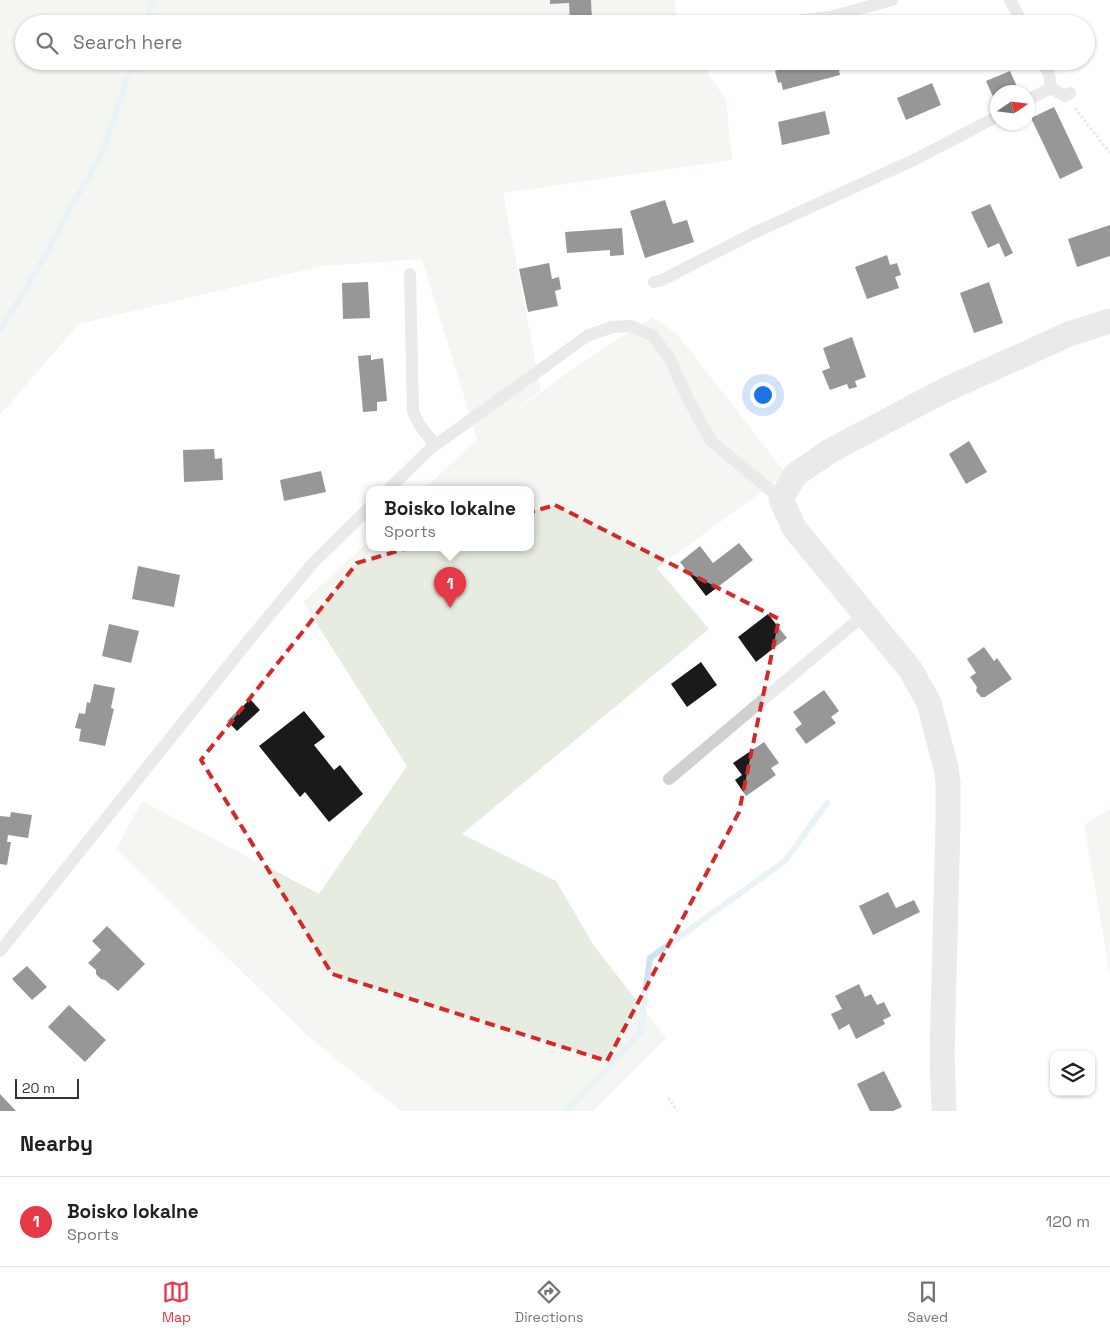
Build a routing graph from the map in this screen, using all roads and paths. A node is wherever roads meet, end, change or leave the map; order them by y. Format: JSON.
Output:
{"nodes":[{"id":1,"x":892,"y":0,"type":"edge"},
{"id":2,"x":1010,"y":0,"type":"edge"},
{"id":3,"x":837,"y":15,"type":"edge"},
{"id":4,"x":1018,"y":15,"type":"edge"},
{"id":5,"x":1047,"y":70,"type":"edge"},
{"id":6,"x":1051,"y":88,"type":"junction"},
{"id":7,"x":1068,"y":94,"type":"joint"},
{"id":8,"x":1035,"y":96,"type":"edge"},
{"id":9,"x":990,"y":120,"type":"edge"},
{"id":10,"x":1110,"y":153,"type":"edge"},
{"id":11,"x":410,"y":274,"type":"dead end"},
{"id":12,"x":654,"y":282,"type":"dead end"},
{"id":13,"x":1110,"y":321,"type":"edge"},
{"id":14,"x":435,"y":445,"type":"junction"},
{"id":15,"x":392,"y":486,"type":"edge"},
{"id":16,"x":781,"y":499,"type":"junction"},
{"id":17,"x":366,"y":512,"type":"edge"},
{"id":18,"x":865,"y":614,"type":"junction"},
{"id":19,"x":670,"y":779,"type":"dead end"},
{"id":20,"x":0,"y":951,"type":"edge"},
{"id":21,"x":668,"y":1098,"type":"dead end"},
{"id":22,"x":677,"y":1111,"type":"edge"},
{"id":23,"x":944,"y":1111,"type":"edge"}],
"edges":[{"from":1,"to":3,"type":"lane"},
{"from":2,"to":4,"type":"lane"},
{"from":5,"to":6,"type":"lane"},
{"from":6,"to":7,"type":"lane"},
{"from":6,"to":8,"type":"lane"},
{"from":7,"to":10,"type":"path"},
{"from":9,"to":12,"type":"lane"},
{"from":11,"to":14,"type":"lane"},
{"from":13,"to":16,"type":"street"},
{"from":14,"to":15,"type":"lane"},
{"from":14,"to":16,"type":"lane"},
{"from":16,"to":18,"type":"street"},
{"from":17,"to":20,"type":"lane"},
{"from":18,"to":19,"type":"lane"},
{"from":18,"to":23,"type":"street"},
{"from":21,"to":22,"type":"path"}]}
